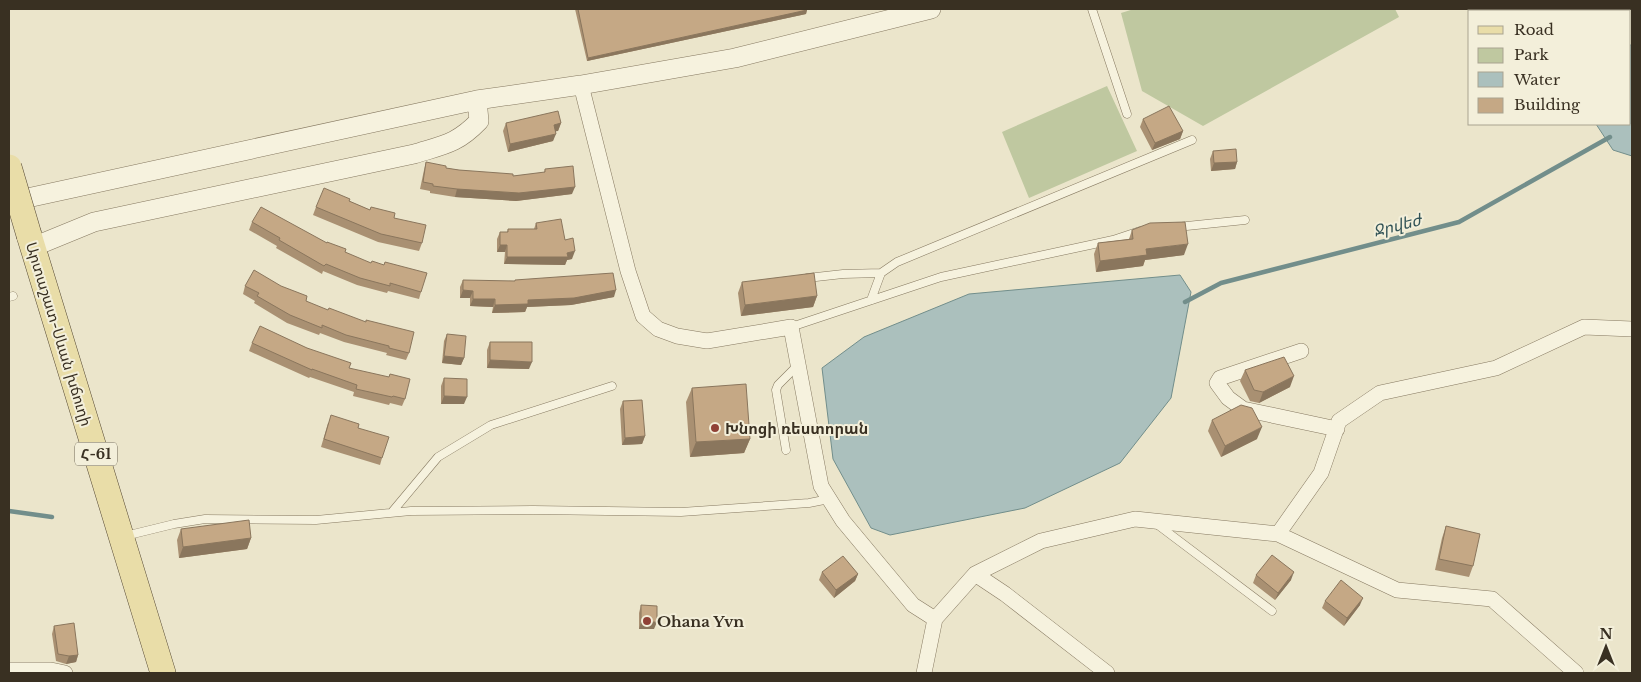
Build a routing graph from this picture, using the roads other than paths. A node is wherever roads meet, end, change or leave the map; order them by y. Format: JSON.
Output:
{"nodes":[{"id":1,"x":931,"y":9,"type":"edge"},
{"id":2,"x":1092,"y":9,"type":"edge"},
{"id":3,"x":581,"y":86,"type":"junction"},
{"id":4,"x":477,"y":100,"type":"junction"},
{"id":5,"x":1127,"y":114,"type":"dead end"},
{"id":6,"x":1192,"y":140,"type":"dead end"},
{"id":7,"x":9,"y":167,"type":"edge"},
{"id":8,"x":9,"y":202,"type":"edge"},
{"id":9,"x":1245,"y":220,"type":"dead end"},
{"id":10,"x":1165,"y":228,"type":"edge"},
{"id":11,"x":1145,"y":229,"type":"edge"},
{"id":12,"x":31,"y":241,"type":"junction"},
{"id":13,"x":882,"y":274,"type":"junction"},
{"id":14,"x":794,"y":280,"type":"edge"},
{"id":15,"x":870,"y":300,"type":"junction"},
{"id":16,"x":791,"y":327,"type":"junction"},
{"id":17,"x":1632,"y":329,"type":"edge"},
{"id":18,"x":1301,"y":351,"type":"dead end"},
{"id":19,"x":798,"y":365,"type":"junction"},
{"id":20,"x":612,"y":386,"type":"dead end"},
{"id":21,"x":1336,"y":429,"type":"junction"},
{"id":22,"x":786,"y":450,"type":"dead end"},
{"id":23,"x":829,"y":499,"type":"junction"},
{"id":24,"x":392,"y":512,"type":"junction"},
{"id":25,"x":1153,"y":521,"type":"junction"},
{"id":26,"x":1278,"y":534,"type":"junction"},
{"id":27,"x":121,"y":537,"type":"junction"},
{"id":28,"x":975,"y":574,"type":"junction"},
{"id":29,"x":1272,"y":611,"type":"dead end"},
{"id":30,"x":935,"y":619,"type":"junction"},
{"id":31,"x":9,"y":670,"type":"edge"},
{"id":32,"x":160,"y":672,"type":"edge"},
{"id":33,"x":66,"y":673,"type":"edge"},
{"id":34,"x":924,"y":673,"type":"edge"},
{"id":35,"x":1107,"y":673,"type":"edge"},
{"id":36,"x":1576,"y":673,"type":"edge"}],
"edges":[{"from":1,"to":3,"type":"street"},
{"from":2,"to":5,"type":"lane"},
{"from":3,"to":4,"type":"street"},
{"from":3,"to":16,"type":"street"},
{"from":4,"to":8,"type":"street"},
{"from":4,"to":12,"type":"street"},
{"from":6,"to":13,"type":"lane"},
{"from":7,"to":12,"type":"main road","name":"Արտաշատ-Սևան խճուղի","number":"Հ-61","bridge":true},
{"from":9,"to":10,"type":"lane"},
{"from":11,"to":15,"type":"lane"},
{"from":12,"to":27,"type":"main road","name":"Արտաշատ-Սևան խճուղի","number":"Հ-61"},
{"from":13,"to":14,"type":"lane"},
{"from":13,"to":15,"type":"lane"},
{"from":15,"to":16,"type":"lane"},
{"from":16,"to":19,"type":"street"},
{"from":17,"to":21,"type":"street"},
{"from":18,"to":21,"type":"street"},
{"from":19,"to":22,"type":"lane"},
{"from":19,"to":23,"type":"street"},
{"from":20,"to":24,"type":"lane"},
{"from":21,"to":26,"type":"street"},
{"from":23,"to":24,"type":"lane"},
{"from":23,"to":30,"type":"street"},
{"from":24,"to":27,"type":"lane"},
{"from":25,"to":26,"type":"street"},
{"from":25,"to":28,"type":"street"},
{"from":25,"to":29,"type":"lane"},
{"from":26,"to":36,"type":"street"},
{"from":27,"to":32,"type":"main road","name":"Արտաշատ-Սևան խճուղի","number":"Հ-61"},
{"from":28,"to":30,"type":"street"},
{"from":28,"to":35,"type":"street"},
{"from":30,"to":34,"type":"street"},
{"from":31,"to":33,"type":"street"}]}
